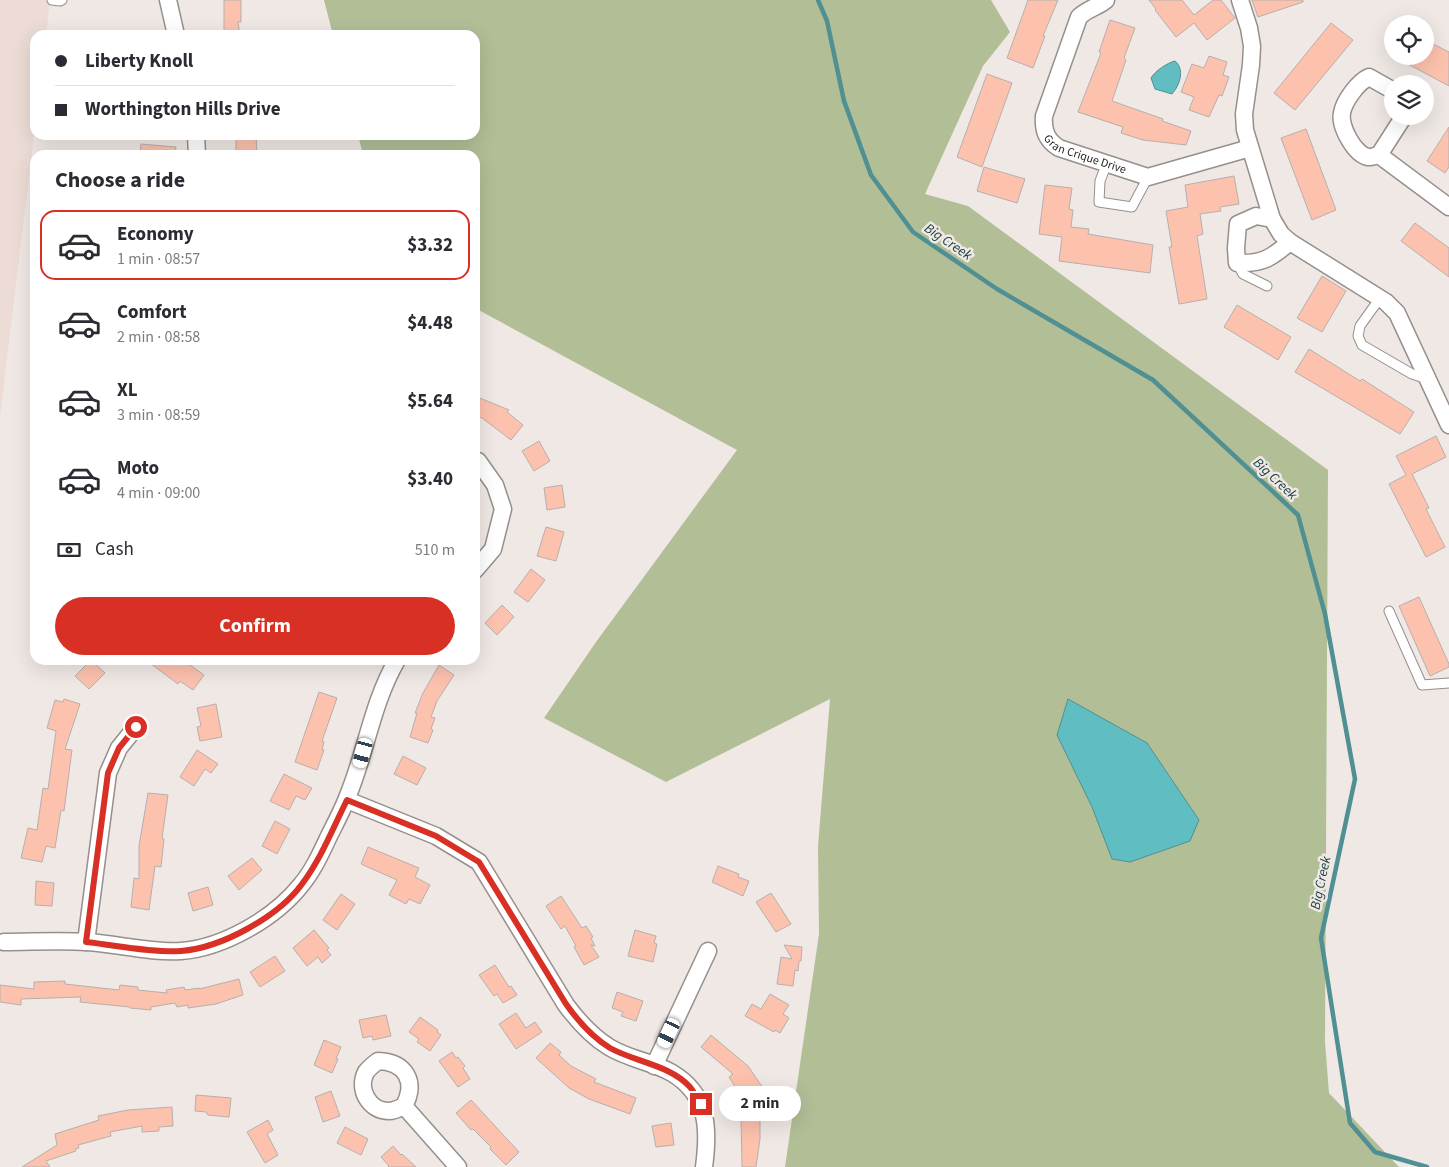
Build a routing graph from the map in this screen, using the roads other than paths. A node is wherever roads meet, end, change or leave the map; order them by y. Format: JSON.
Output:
{"nodes":[{"id":1,"x":52,"y":0,"type":"edge"},
{"id":2,"x":62,"y":0,"type":"edge"},
{"id":3,"x":168,"y":0,"type":"edge"},
{"id":4,"x":1106,"y":0,"type":"edge"},
{"id":5,"x":1240,"y":0,"type":"edge"},
{"id":6,"x":175,"y":30,"type":"edge"},
{"id":7,"x":1384,"y":85,"type":"edge"},
{"id":8,"x":1398,"y":125,"type":"edge"},
{"id":9,"x":1250,"y":148,"type":"junction"},
{"id":10,"x":1379,"y":154,"type":"junction"},
{"id":11,"x":1107,"y":163,"type":"junction"},
{"id":12,"x":1148,"y":177,"type":"junction"},
{"id":13,"x":1449,"y":207,"type":"edge"},
{"id":14,"x":1272,"y":218,"type":"junction"},
{"id":15,"x":1290,"y":242,"type":"junction"},
{"id":16,"x":1237,"y":263,"type":"junction"},
{"id":17,"x":1267,"y":286,"type":"dead end"},
{"id":18,"x":1380,"y":298,"type":"junction"},
{"id":19,"x":1427,"y":378,"type":"junction"},
{"id":20,"x":1449,"y":425,"type":"edge"},
{"id":21,"x":480,"y":464,"type":"edge"},
{"id":22,"x":480,"y":564,"type":"edge"},
{"id":23,"x":1389,"y":610,"type":"dead end"},
{"id":24,"x":394,"y":665,"type":"edge"},
{"id":25,"x":1449,"y":683,"type":"edge"},
{"id":26,"x":136,"y":727,"type":"dead end"},
{"id":27,"x":347,"y":800,"type":"junction"},
{"id":28,"x":4,"y":942,"type":"dead end"},
{"id":29,"x":86,"y":942,"type":"junction"},
{"id":30,"x":708,"y":951,"type":"dead end"},
{"id":31,"x":654,"y":1066,"type":"junction"},
{"id":32,"x":404,"y":1106,"type":"dead end"},
{"id":33,"x":458,"y":1167,"type":"edge"},
{"id":34,"x":704,"y":1167,"type":"edge"}],
"edges":[{"from":1,"to":2,"type":"lane"},
{"from":3,"to":6,"type":"street"},
{"from":4,"to":11,"type":"street","name":"Gran Crique Drive"},
{"from":5,"to":9,"type":"street"},
{"from":7,"to":10,"type":"street"},
{"from":8,"to":10,"type":"street"},
{"from":9,"to":12,"type":"street"},
{"from":9,"to":14,"type":"street"},
{"from":10,"to":13,"type":"street"},
{"from":11,"to":12,"type":"street","name":"Gran Crique Drive"},
{"from":11,"to":12,"type":"lane"},
{"from":14,"to":15,"type":"street"},
{"from":14,"to":16,"type":"street"},
{"from":15,"to":16,"type":"street"},
{"from":15,"to":18,"type":"street"},
{"from":16,"to":17,"type":"lane"},
{"from":18,"to":19,"type":"street"},
{"from":18,"to":19,"type":"lane"},
{"from":19,"to":20,"type":"street"},
{"from":21,"to":22,"type":"street"},
{"from":23,"to":25,"type":"lane"},
{"from":24,"to":27,"type":"street"},
{"from":26,"to":29,"type":"street"},
{"from":27,"to":29,"type":"street"},
{"from":27,"to":31,"type":"street"},
{"from":28,"to":29,"type":"street"},
{"from":30,"to":31,"type":"street"},
{"from":31,"to":34,"type":"street"},
{"from":32,"to":33,"type":"street"}]}
